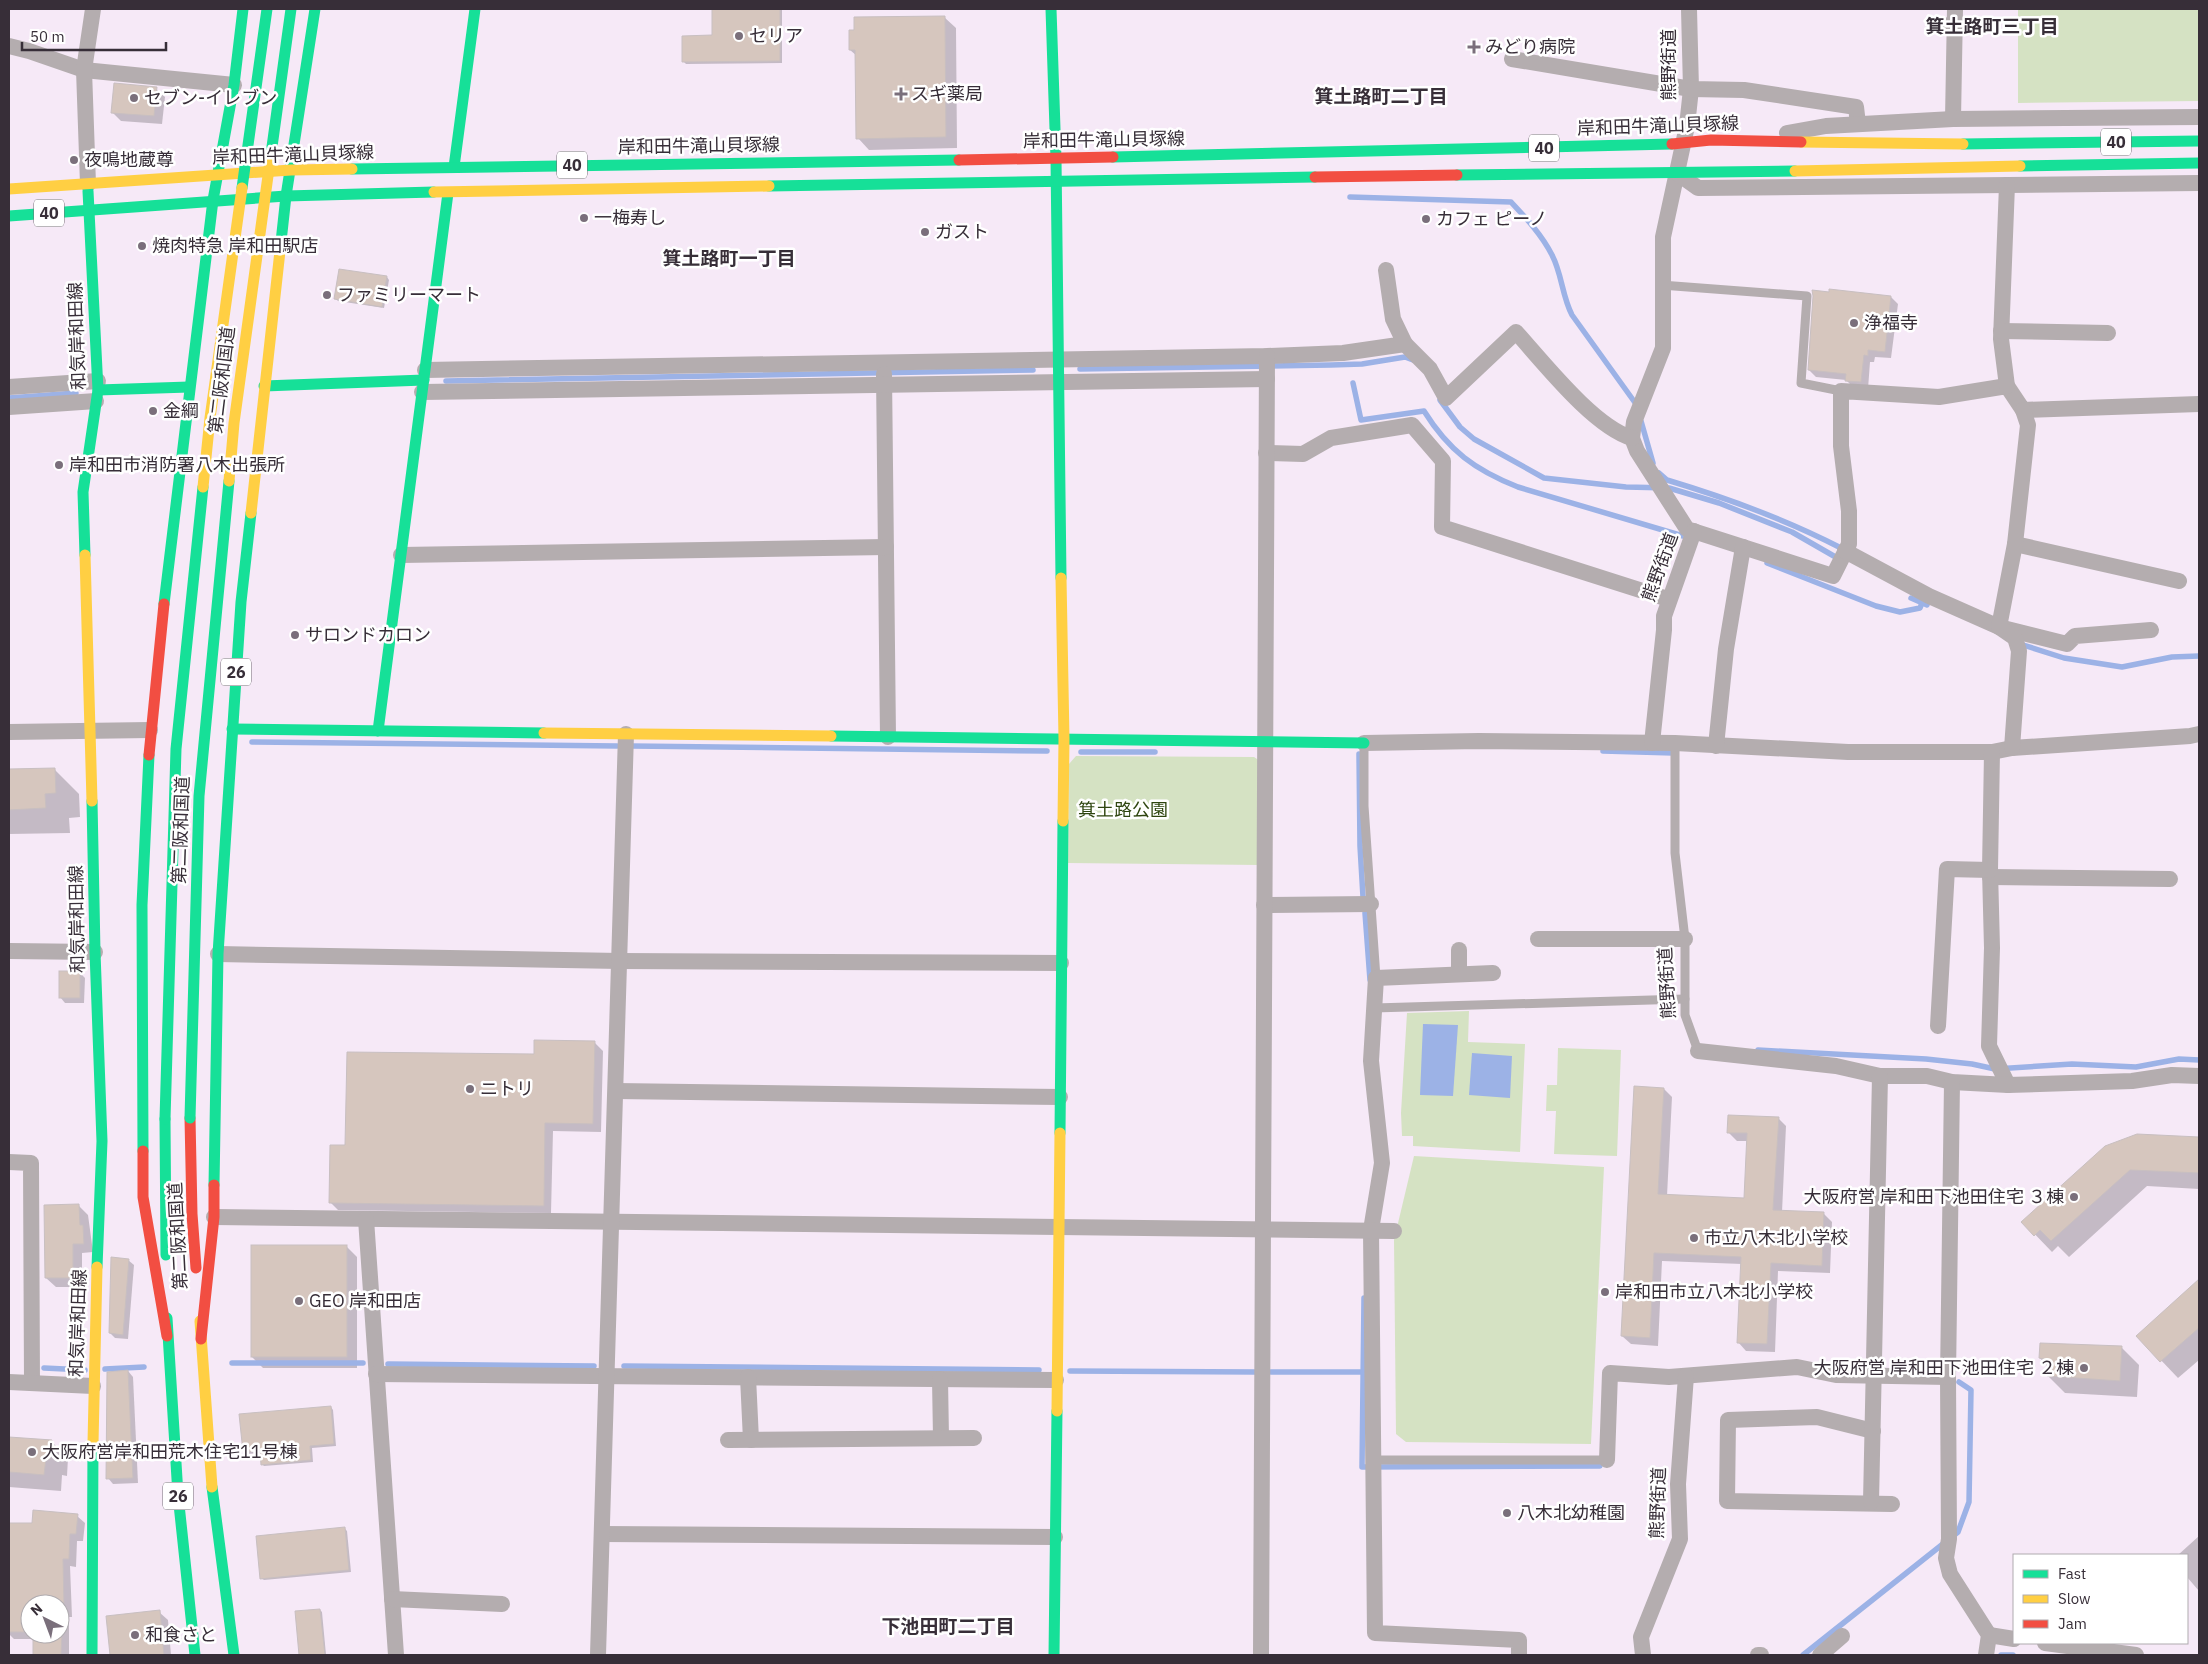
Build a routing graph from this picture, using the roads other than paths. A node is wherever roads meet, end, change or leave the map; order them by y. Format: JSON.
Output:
{"nodes":[{"id":1,"x":93,"y":9,"type":"edge"},
{"id":2,"x":243,"y":9,"type":"edge"},
{"id":3,"x":267,"y":9,"type":"edge"},
{"id":4,"x":291,"y":9,"type":"edge"},
{"id":5,"x":315,"y":9,"type":"edge"},
{"id":6,"x":475,"y":9,"type":"edge"},
{"id":7,"x":1051,"y":9,"type":"edge"},
{"id":8,"x":1689,"y":9,"type":"edge"},
{"id":9,"x":1955,"y":9,"type":"edge"},
{"id":10,"x":1936,"y":26,"type":"dead end"},
{"id":11,"x":1955,"y":26,"type":"junction"},
{"id":12,"x":9,"y":46,"type":"edge"},
{"id":13,"x":1512,"y":59,"type":"dead end"},
{"id":14,"x":84,"y":70,"type":"junction"},
{"id":15,"x":234,"y":85,"type":"junction"},
{"id":16,"x":1691,"y":89,"type":"junction"},
{"id":17,"x":2199,"y":117,"type":"edge"},
{"id":18,"x":1953,"y":119,"type":"junction"},
{"id":19,"x":1858,"y":124,"type":"junction"},
{"id":20,"x":1751,"y":140,"type":"junction"},
{"id":21,"x":2199,"y":141,"type":"edge"},
{"id":22,"x":1682,"y":144,"type":"junction"},
{"id":23,"x":1056,"y":159,"type":"junction"},
{"id":24,"x":2199,"y":163,"type":"edge"},
{"id":25,"x":454,"y":167,"type":"junction"},
{"id":26,"x":290,"y":170,"type":"junction"},
{"id":27,"x":1676,"y":173,"type":"junction"},
{"id":28,"x":219,"y":175,"type":"junction"},
{"id":29,"x":1056,"y":182,"type":"junction"},
{"id":30,"x":2199,"y":183,"type":"edge"},
{"id":31,"x":88,"y":184,"type":"junction"},
{"id":32,"x":2007,"y":186,"type":"junction"},
{"id":33,"x":9,"y":189,"type":"edge"},
{"id":34,"x":448,"y":193,"type":"junction"},
{"id":35,"x":286,"y":196,"type":"junction"},
{"id":36,"x":213,"y":200,"type":"junction"},
{"id":37,"x":89,"y":210,"type":"junction"},
{"id":38,"x":9,"y":216,"type":"edge"},
{"id":39,"x":1386,"y":270,"type":"dead end"},
{"id":40,"x":1662,"y":285,"type":"junction"},
{"id":41,"x":2001,"y":331,"type":"junction"},
{"id":42,"x":2108,"y":333,"type":"dead end"},
{"id":43,"x":1405,"y":344,"type":"junction"},
{"id":44,"x":1056,"y":359,"type":"junction"},
{"id":45,"x":1267,"y":367,"type":"junction"},
{"id":46,"x":885,"y":373,"type":"junction"},
{"id":47,"x":424,"y":381,"type":"junction"},
{"id":48,"x":1057,"y":382,"type":"junction"},
{"id":49,"x":264,"y":386,"type":"junction"},
{"id":50,"x":2007,"y":386,"type":"junction"},
{"id":51,"x":9,"y":387,"type":"edge"},
{"id":52,"x":189,"y":387,"type":"junction"},
{"id":53,"x":98,"y":391,"type":"junction"},
{"id":54,"x":1840,"y":391,"type":"junction"},
{"id":55,"x":2199,"y":404,"type":"edge"},
{"id":56,"x":9,"y":407,"type":"edge"},
{"id":57,"x":2023,"y":410,"type":"junction"},
{"id":58,"x":1632,"y":438,"type":"junction"},
{"id":59,"x":1266,"y":453,"type":"junction"},
{"id":60,"x":1694,"y":531,"type":"junction"},
{"id":61,"x":2015,"y":544,"type":"junction"},
{"id":62,"x":886,"y":547,"type":"junction"},
{"id":63,"x":1744,"y":547,"type":"junction"},
{"id":64,"x":401,"y":555,"type":"junction"},
{"id":65,"x":1843,"y":557,"type":"junction"},
{"id":66,"x":2179,"y":581,"type":"dead end"},
{"id":67,"x":1668,"y":599,"type":"junction"},
{"id":68,"x":1999,"y":627,"type":"junction"},
{"id":69,"x":2151,"y":630,"type":"dead end"},
{"id":70,"x":232,"y":729,"type":"junction"},
{"id":71,"x":150,"y":730,"type":"junction"},
{"id":72,"x":91,"y":731,"type":"junction"},
{"id":73,"x":378,"y":731,"type":"junction"},
{"id":74,"x":9,"y":732,"type":"edge"},
{"id":75,"x":626,"y":734,"type":"junction"},
{"id":76,"x":2199,"y":734,"type":"edge"},
{"id":77,"x":888,"y":737,"type":"junction"},
{"id":78,"x":1064,"y":739,"type":"junction"},
{"id":79,"x":1265,"y":741,"type":"junction"},
{"id":80,"x":1364,"y":743,"type":"junction"},
{"id":81,"x":1652,"y":743,"type":"junction"},
{"id":82,"x":1675,"y":743,"type":"junction"},
{"id":83,"x":1716,"y":746,"type":"junction"},
{"id":84,"x":2012,"y":748,"type":"junction"},
{"id":85,"x":1992,"y":752,"type":"junction"},
{"id":86,"x":1990,"y":874,"type":"junction"},
{"id":87,"x":2170,"y":879,"type":"dead end"},
{"id":88,"x":1371,"y":904,"type":"junction"},
{"id":89,"x":1264,"y":905,"type":"junction"},
{"id":90,"x":1685,"y":939,"type":"junction"},
{"id":91,"x":1538,"y":940,"type":"dead end"},
{"id":92,"x":1459,"y":950,"type":"dead end"},
{"id":93,"x":9,"y":951,"type":"edge"},
{"id":94,"x":95,"y":952,"type":"junction"},
{"id":95,"x":218,"y":954,"type":"junction"},
{"id":96,"x":620,"y":961,"type":"junction"},
{"id":97,"x":1061,"y":963,"type":"junction"},
{"id":98,"x":1493,"y":973,"type":"dead end"},
{"id":99,"x":1459,"y":974,"type":"junction"},
{"id":100,"x":1376,"y":978,"type":"junction"},
{"id":101,"x":1685,"y":999,"type":"junction"},
{"id":102,"x":1374,"y":1008,"type":"junction"},
{"id":103,"x":1938,"y":1026,"type":"dead end"},
{"id":104,"x":1698,"y":1051,"type":"joint"},
{"id":105,"x":1880,"y":1076,"type":"junction"},
{"id":106,"x":2199,"y":1076,"type":"edge"},
{"id":107,"x":1952,"y":1082,"type":"junction"},
{"id":108,"x":2008,"y":1085,"type":"junction"},
{"id":109,"x":616,"y":1091,"type":"junction"},
{"id":110,"x":1060,"y":1097,"type":"junction"},
{"id":111,"x":9,"y":1162,"type":"edge"},
{"id":112,"x":214,"y":1218,"type":"junction"},
{"id":113,"x":366,"y":1219,"type":"junction"},
{"id":114,"x":612,"y":1222,"type":"junction"},
{"id":115,"x":1058,"y":1227,"type":"junction"},
{"id":116,"x":1263,"y":1229,"type":"junction"},
{"id":117,"x":1371,"y":1230,"type":"junction"},
{"id":118,"x":1394,"y":1231,"type":"dead end"},
{"id":119,"x":167,"y":1336,"type":"junction"},
{"id":120,"x":202,"y":1339,"type":"junction"},
{"id":121,"x":376,"y":1374,"type":"junction"},
{"id":122,"x":607,"y":1376,"type":"junction"},
{"id":123,"x":1686,"y":1376,"type":"junction"},
{"id":124,"x":1874,"y":1376,"type":"junction"},
{"id":125,"x":1948,"y":1377,"type":"junction"},
{"id":126,"x":748,"y":1378,"type":"junction"},
{"id":127,"x":940,"y":1379,"type":"junction"},
{"id":128,"x":1056,"y":1380,"type":"junction"},
{"id":129,"x":9,"y":1382,"type":"edge"},
{"id":130,"x":32,"y":1383,"type":"junction"},
{"id":131,"x":93,"y":1386,"type":"junction"},
{"id":132,"x":1873,"y":1431,"type":"junction"},
{"id":133,"x":941,"y":1438,"type":"junction"},
{"id":134,"x":974,"y":1438,"type":"dead end"},
{"id":135,"x":728,"y":1440,"type":"dead end"},
{"id":136,"x":751,"y":1440,"type":"junction"},
{"id":137,"x":1372,"y":1460,"type":"junction"},
{"id":138,"x":1607,"y":1460,"type":"joint"},
{"id":139,"x":1872,"y":1502,"type":"junction"},
{"id":140,"x":1892,"y":1504,"type":"dead end"},
{"id":141,"x":602,"y":1534,"type":"junction"},
{"id":142,"x":1055,"y":1537,"type":"junction"},
{"id":143,"x":392,"y":1599,"type":"junction"},
{"id":144,"x":502,"y":1604,"type":"dead end"},
{"id":145,"x":1989,"y":1635,"type":"junction"},
{"id":146,"x":2013,"y":1638,"type":"edge"},
{"id":147,"x":2053,"y":1644,"type":"edge"},
{"id":148,"x":92,"y":1655,"type":"edge"},
{"id":149,"x":195,"y":1655,"type":"edge"},
{"id":150,"x":234,"y":1655,"type":"edge"},
{"id":151,"x":396,"y":1655,"type":"edge"},
{"id":152,"x":598,"y":1655,"type":"edge"},
{"id":153,"x":1054,"y":1655,"type":"edge"},
{"id":154,"x":1261,"y":1655,"type":"edge"},
{"id":155,"x":1519,"y":1655,"type":"edge"},
{"id":156,"x":1643,"y":1655,"type":"edge"},
{"id":157,"x":1986,"y":1655,"type":"edge"},
{"id":158,"x":2136,"y":1655,"type":"edge"}],
"edges":[{"from":1,"to":14,"type":"street"},
{"from":2,"to":15,"type":"main road","number":"26"},
{"from":3,"to":119,"type":"main road","name":"第二阪和国道","number":"26","bridge":true},
{"from":4,"to":120,"type":"main road","name":"第二阪和国道","number":"26","bridge":true},
{"from":5,"to":26,"type":"main road","number":"26"},
{"from":6,"to":25,"type":"main road"},
{"from":7,"to":23,"type":"main road"},
{"from":8,"to":16,"type":"street","name":"熊野街道"},
{"from":9,"to":11,"type":"street"},
{"from":10,"to":11,"type":"street"},
{"from":11,"to":18,"type":"street"},
{"from":12,"to":14,"type":"street"},
{"from":13,"to":16,"type":"street"},
{"from":14,"to":15,"type":"street"},
{"from":14,"to":31,"type":"street"},
{"from":15,"to":28,"type":"main road","number":"26"},
{"from":16,"to":19,"type":"street"},
{"from":16,"to":22,"type":"street","name":"熊野街道"},
{"from":17,"to":18,"type":"street"},
{"from":18,"to":19,"type":"street"},
{"from":19,"to":20,"type":"street"},
{"from":20,"to":21,"type":"main road","name":"岸和田牛滝山貝塚線","number":"40"},
{"from":20,"to":22,"type":"main road","name":"岸和田牛滝山貝塚線","number":"40"},
{"from":22,"to":23,"type":"main road","name":"岸和田牛滝山貝塚線","number":"40"},
{"from":22,"to":27,"type":"street","name":"熊野街道"},
{"from":23,"to":25,"type":"main road","name":"岸和田牛滝山貝塚線","number":"40"},
{"from":23,"to":29,"type":"main road"},
{"from":24,"to":27,"type":"main road","number":"40"},
{"from":25,"to":26,"type":"main road","name":"岸和田牛滝山貝塚線","number":"40"},
{"from":26,"to":28,"type":"main road","name":"岸和田牛滝山貝塚線","number":"40"},
{"from":26,"to":35,"type":"main road","number":"26"},
{"from":27,"to":29,"type":"main road","number":"40"},
{"from":27,"to":32,"type":"street"},
{"from":27,"to":40,"type":"street","name":"熊野街道"},
{"from":28,"to":31,"type":"main road","name":"岸和田牛滝山貝塚線","number":"40"},
{"from":28,"to":36,"type":"main road","number":"26"},
{"from":29,"to":34,"type":"main road","number":"40"},
{"from":29,"to":44,"type":"main road"},
{"from":30,"to":32,"type":"street"},
{"from":31,"to":33,"type":"main road","name":"岸和田牛滝山貝塚線","number":"40"},
{"from":31,"to":37,"type":"main road","name":"和気岸和田線"},
{"from":32,"to":41,"type":"street"},
{"from":34,"to":35,"type":"main road","number":"40"},
{"from":34,"to":47,"type":"main road"},
{"from":35,"to":36,"type":"main road","number":"40"},
{"from":35,"to":49,"type":"main road","number":"26"},
{"from":36,"to":37,"type":"main road","number":"40"},
{"from":36,"to":52,"type":"main road","number":"26"},
{"from":37,"to":38,"type":"main road","number":"40"},
{"from":37,"to":53,"type":"main road","name":"和気岸和田線"},
{"from":39,"to":43,"type":"street"},
{"from":40,"to":54,"type":"lane"},
{"from":40,"to":58,"type":"street","name":"熊野街道"},
{"from":41,"to":42,"type":"street"},
{"from":41,"to":50,"type":"street"},
{"from":43,"to":45,"type":"street"},
{"from":43,"to":58,"type":"street"},
{"from":44,"to":45,"type":"street"},
{"from":44,"to":46,"type":"street"},
{"from":44,"to":48,"type":"main road"},
{"from":45,"to":48,"type":"street"},
{"from":45,"to":59,"type":"street"},
{"from":46,"to":47,"type":"street"},
{"from":46,"to":47,"type":"street"},
{"from":46,"to":48,"type":"street"},
{"from":46,"to":62,"type":"street"},
{"from":47,"to":49,"type":"main road"},
{"from":47,"to":64,"type":"main road"},
{"from":48,"to":78,"type":"main road"},
{"from":49,"to":70,"type":"main road","number":"26"},
{"from":50,"to":54,"type":"street"},
{"from":50,"to":57,"type":"street"},
{"from":51,"to":53,"type":"street"},
{"from":52,"to":53,"type":"main road"},
{"from":52,"to":71,"type":"main road","number":"26"},
{"from":53,"to":56,"type":"street"},
{"from":53,"to":72,"type":"main road","name":"和気岸和田線"},
{"from":54,"to":65,"type":"street"},
{"from":55,"to":57,"type":"street"},
{"from":57,"to":61,"type":"street"},
{"from":58,"to":60,"type":"street","name":"熊野街道"},
{"from":59,"to":67,"type":"street"},
{"from":59,"to":79,"type":"street"},
{"from":60,"to":63,"type":"street"},
{"from":60,"to":67,"type":"street","name":"熊野街道"},
{"from":61,"to":66,"type":"street"},
{"from":61,"to":68,"type":"street"},
{"from":62,"to":64,"type":"street"},
{"from":62,"to":77,"type":"street"},
{"from":63,"to":65,"type":"street"},
{"from":63,"to":83,"type":"street"},
{"from":64,"to":73,"type":"main road"},
{"from":65,"to":68,"type":"street"},
{"from":67,"to":81,"type":"street","name":"熊野街道"},
{"from":68,"to":69,"type":"street"},
{"from":68,"to":84,"type":"street"},
{"from":70,"to":73,"type":"main road"},
{"from":70,"to":95,"type":"main road","number":"26"},
{"from":71,"to":72,"type":"street"},
{"from":71,"to":119,"type":"main road","number":"26"},
{"from":72,"to":74,"type":"street"},
{"from":72,"to":94,"type":"main road","name":"和気岸和田線"},
{"from":73,"to":75,"type":"main road"},
{"from":75,"to":77,"type":"main road"},
{"from":75,"to":96,"type":"street"},
{"from":76,"to":84,"type":"street"},
{"from":77,"to":78,"type":"main road"},
{"from":78,"to":79,"type":"main road"},
{"from":78,"to":97,"type":"main road"},
{"from":79,"to":80,"type":"main road"},
{"from":79,"to":89,"type":"street"},
{"from":80,"to":81,"type":"street"},
{"from":80,"to":88,"type":"lane"},
{"from":81,"to":82,"type":"street"},
{"from":82,"to":83,"type":"street"},
{"from":82,"to":90,"type":"lane","name":"熊野街道"},
{"from":83,"to":85,"type":"street"},
{"from":84,"to":85,"type":"street"},
{"from":85,"to":86,"type":"street"},
{"from":86,"to":87,"type":"street"},
{"from":86,"to":103,"type":"street"},
{"from":86,"to":108,"type":"street"},
{"from":88,"to":89,"type":"street"},
{"from":88,"to":100,"type":"lane"},
{"from":89,"to":116,"type":"street"},
{"from":90,"to":91,"type":"street"},
{"from":90,"to":101,"type":"lane","name":"熊野街道"},
{"from":92,"to":99,"type":"street"},
{"from":93,"to":94,"type":"street"},
{"from":94,"to":131,"type":"main road","name":"和気岸和田線"},
{"from":95,"to":96,"type":"street"},
{"from":95,"to":112,"type":"main road","number":"26"},
{"from":96,"to":97,"type":"street"},
{"from":96,"to":109,"type":"street"},
{"from":97,"to":110,"type":"main road"},
{"from":98,"to":99,"type":"street"},
{"from":99,"to":100,"type":"street"},
{"from":100,"to":102,"type":"street"},
{"from":101,"to":102,"type":"lane"},
{"from":101,"to":104,"type":"lane","name":"熊野街道"},
{"from":102,"to":117,"type":"street"},
{"from":104,"to":105,"type":"street"},
{"from":105,"to":107,"type":"street"},
{"from":105,"to":124,"type":"street"},
{"from":106,"to":108,"type":"street"},
{"from":107,"to":108,"type":"street"},
{"from":107,"to":125,"type":"street"},
{"from":109,"to":110,"type":"street"},
{"from":109,"to":114,"type":"street"},
{"from":110,"to":115,"type":"main road"},
{"from":111,"to":130,"type":"street"},
{"from":112,"to":113,"type":"street"},
{"from":112,"to":120,"type":"main road","number":"26"},
{"from":113,"to":114,"type":"street"},
{"from":113,"to":121,"type":"street"},
{"from":114,"to":115,"type":"street"},
{"from":114,"to":122,"type":"street"},
{"from":115,"to":116,"type":"street"},
{"from":115,"to":128,"type":"main road"},
{"from":116,"to":117,"type":"street"},
{"from":116,"to":154,"type":"street"},
{"from":117,"to":118,"type":"street"},
{"from":117,"to":137,"type":"street"},
{"from":119,"to":149,"type":"main road","name":"第二阪和国道","number":"26"},
{"from":120,"to":150,"type":"main road","name":"第二阪和国道","number":"26"},
{"from":121,"to":122,"type":"street"},
{"from":121,"to":143,"type":"street"},
{"from":122,"to":126,"type":"street"},
{"from":122,"to":141,"type":"street"},
{"from":123,"to":124,"type":"street"},
{"from":123,"to":138,"type":"street"},
{"from":123,"to":156,"type":"street","name":"熊野街道"},
{"from":124,"to":125,"type":"street"},
{"from":124,"to":132,"type":"street"},
{"from":125,"to":145,"type":"street"},
{"from":126,"to":127,"type":"street"},
{"from":126,"to":136,"type":"street"},
{"from":127,"to":128,"type":"street"},
{"from":127,"to":133,"type":"street"},
{"from":128,"to":142,"type":"main road"},
{"from":129,"to":130,"type":"street"},
{"from":130,"to":131,"type":"street"},
{"from":131,"to":148,"type":"main road","name":"和気岸和田線"},
{"from":132,"to":139,"type":"street"},
{"from":132,"to":139,"type":"street"},
{"from":133,"to":134,"type":"street"},
{"from":133,"to":136,"type":"street"},
{"from":135,"to":136,"type":"street"},
{"from":137,"to":138,"type":"lane"},
{"from":137,"to":155,"type":"street"},
{"from":139,"to":140,"type":"street"},
{"from":141,"to":142,"type":"street"},
{"from":141,"to":152,"type":"street"},
{"from":142,"to":153,"type":"main road"},
{"from":143,"to":144,"type":"street"},
{"from":143,"to":151,"type":"street"},
{"from":145,"to":146,"type":"street"},
{"from":145,"to":157,"type":"street"},
{"from":147,"to":158,"type":"street"}]}
